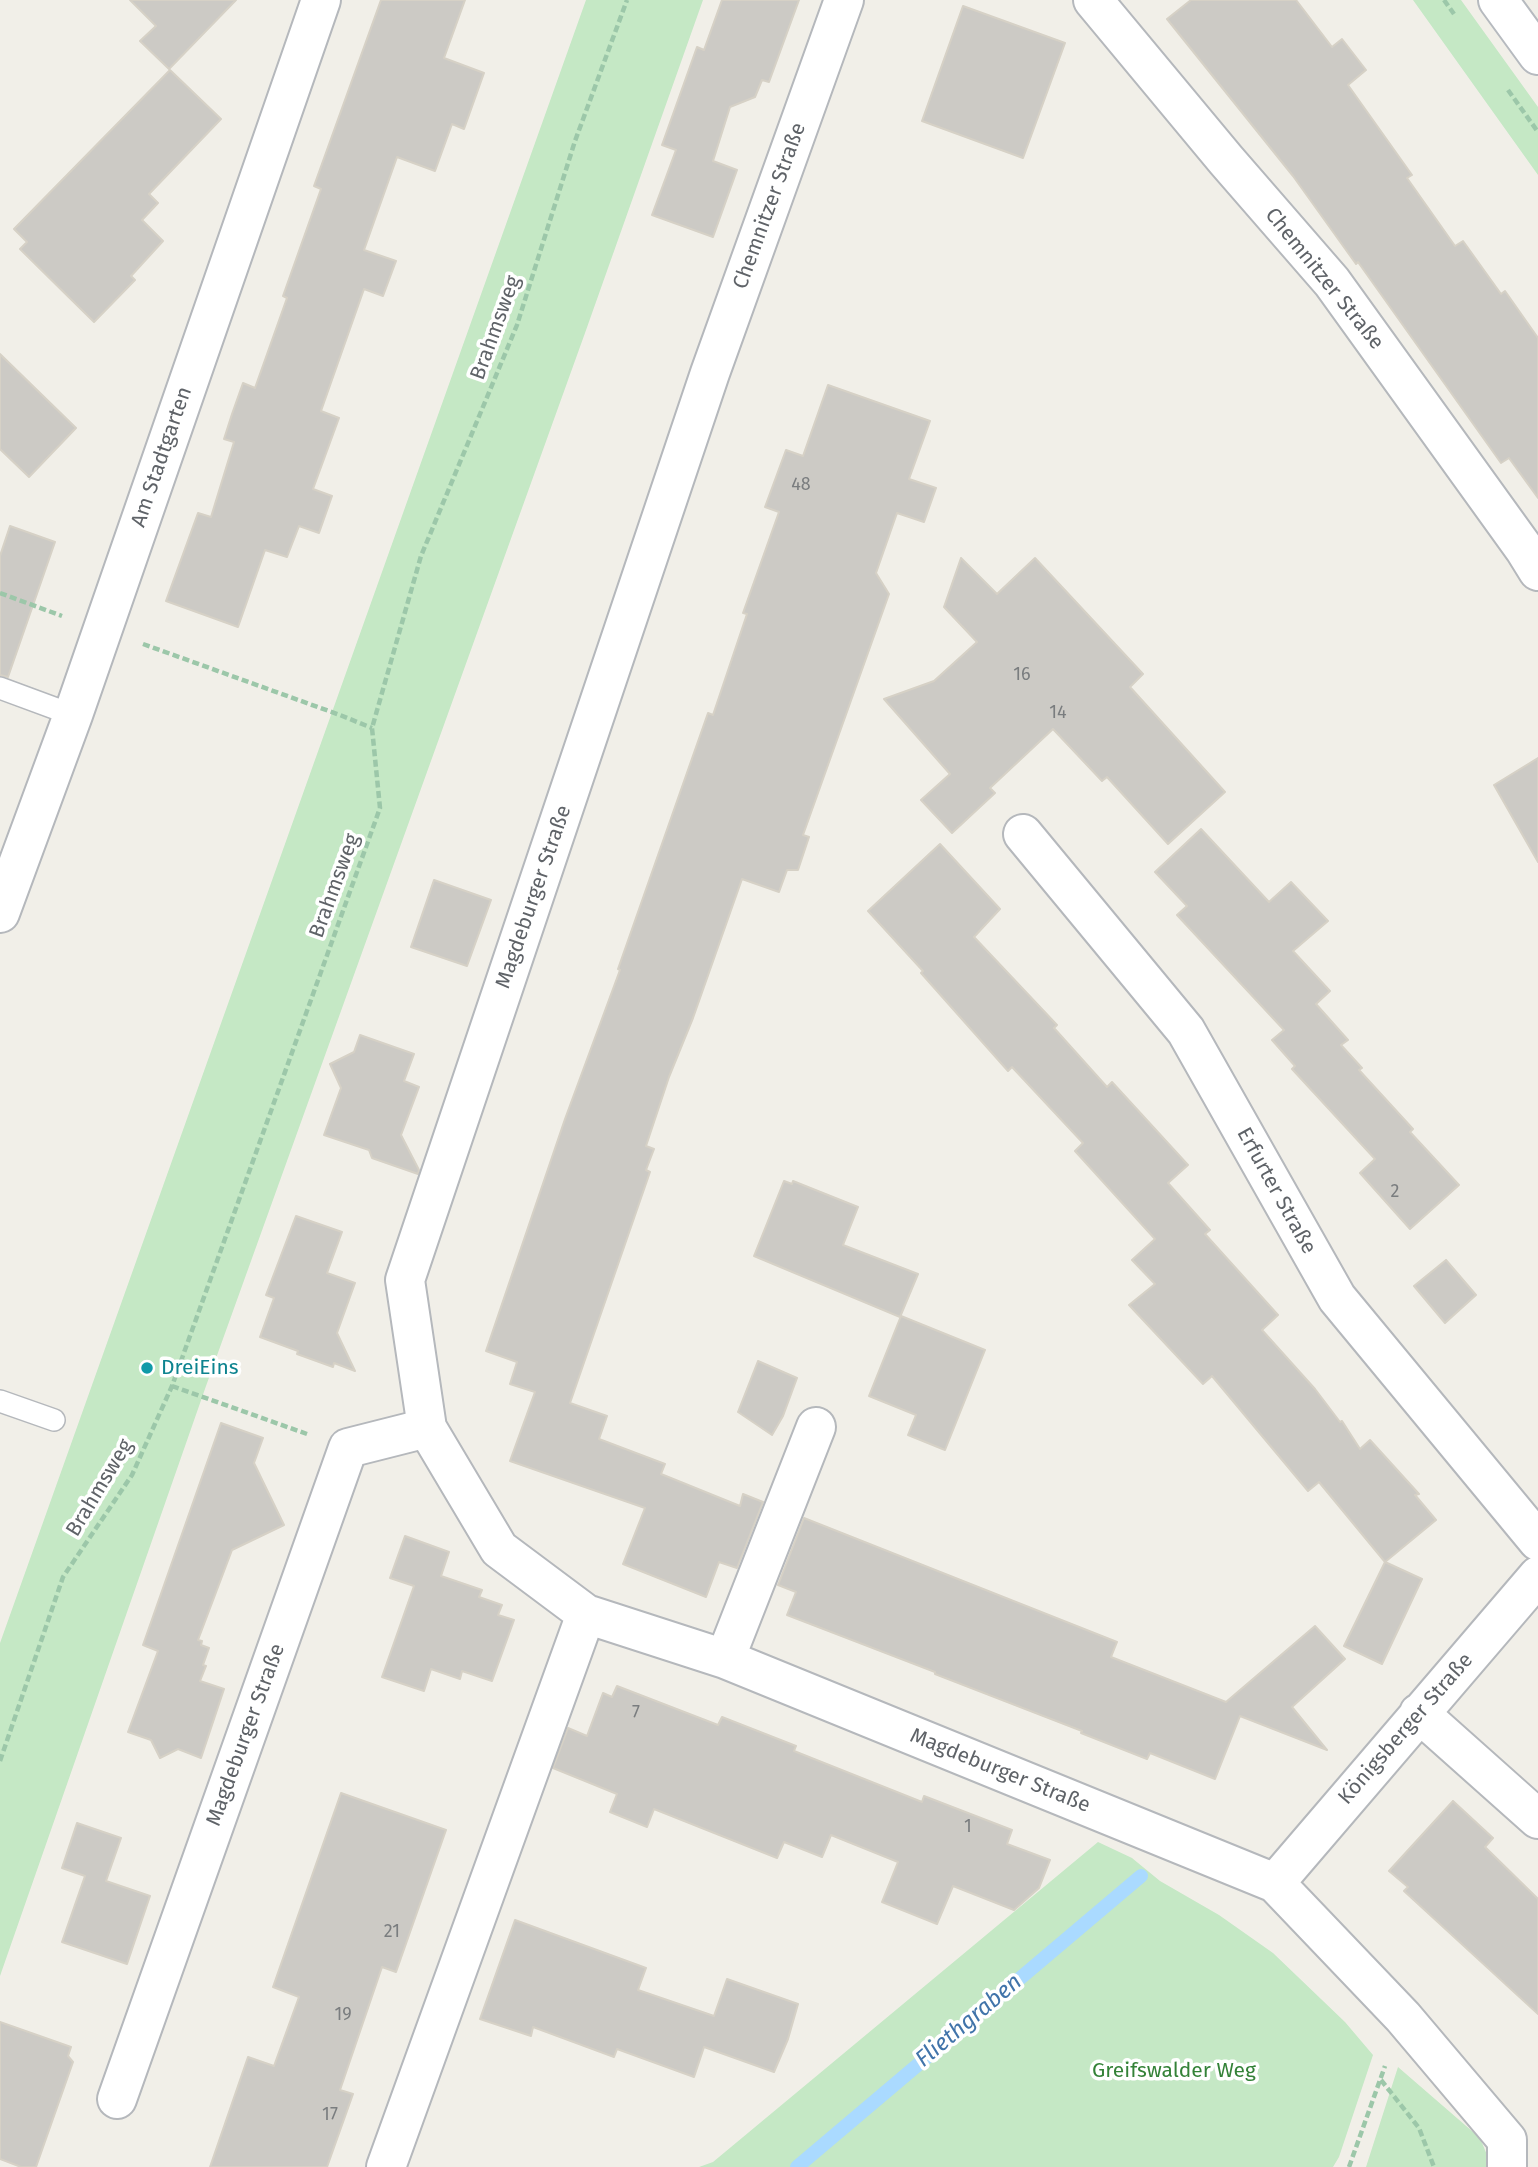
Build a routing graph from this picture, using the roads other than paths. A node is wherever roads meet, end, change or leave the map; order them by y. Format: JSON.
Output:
{"nodes":[{"id":1,"x":321,"y":0,"type":"edge"},
{"id":2,"x":845,"y":0,"type":"edge"},
{"id":3,"x":1093,"y":0,"type":"edge"},
{"id":4,"x":1498,"y":0,"type":"edge"},
{"id":5,"x":1538,"y":55,"type":"edge"},
{"id":6,"x":710,"y":373,"type":"joint"},
{"id":7,"x":1538,"y":572,"type":"edge"},
{"id":8,"x":0,"y":688,"type":"edge"},
{"id":9,"x":73,"y":715,"type":"junction"},
{"id":10,"x":1023,"y":834,"type":"dead end"},
{"id":11,"x":0,"y":913,"type":"edge"},
{"id":12,"x":0,"y":1402,"type":"edge"},
{"id":13,"x":54,"y":1420,"type":"dead end"},
{"id":14,"x":817,"y":1427,"type":"dead end"},
{"id":15,"x":427,"y":1428,"type":"junction"},
{"id":16,"x":1538,"y":1541,"type":"edge"},
{"id":17,"x":1538,"y":1576,"type":"edge"},
{"id":18,"x":586,"y":1614,"type":"junction"},
{"id":19,"x":725,"y":1659,"type":"junction"},
{"id":20,"x":1419,"y":1713,"type":"junction"},
{"id":21,"x":1538,"y":1819,"type":"edge"},
{"id":22,"x":1275,"y":1883,"type":"junction"},
{"id":23,"x":117,"y":2099,"type":"dead end"},
{"id":24,"x":386,"y":2167,"type":"edge"},
{"id":25,"x":1507,"y":2167,"type":"edge"}],
"edges":[{"from":1,"to":9,"type":"street","name":"Am Stadtgarten"},
{"from":2,"to":6,"type":"street","name":"Chemnitzer Straße"},
{"from":3,"to":7,"type":"street","name":"Chemnitzer Straße"},
{"from":4,"to":5,"type":"street"},
{"from":6,"to":15,"type":"street","name":"Magdeburger Straße"},
{"from":8,"to":9,"type":"lane"},
{"from":9,"to":11,"type":"street","name":"Am Stadtgarten"},
{"from":10,"to":16,"type":"street","name":"Erfurter Straße"},
{"from":12,"to":13,"type":"lane"},
{"from":14,"to":19,"type":"street"},
{"from":15,"to":18,"type":"street","name":"Magdeburger Straße"},
{"from":15,"to":23,"type":"street","name":"Magdeburger Straße"},
{"from":17,"to":20,"type":"street","name":"Königsberger Straße"},
{"from":18,"to":19,"type":"street","name":"Magdeburger Straße"},
{"from":18,"to":24,"type":"street"},
{"from":19,"to":22,"type":"street","name":"Magdeburger Straße"},
{"from":20,"to":21,"type":"street"},
{"from":20,"to":22,"type":"street","name":"Königsberger Straße"},
{"from":22,"to":25,"type":"street"}]}
